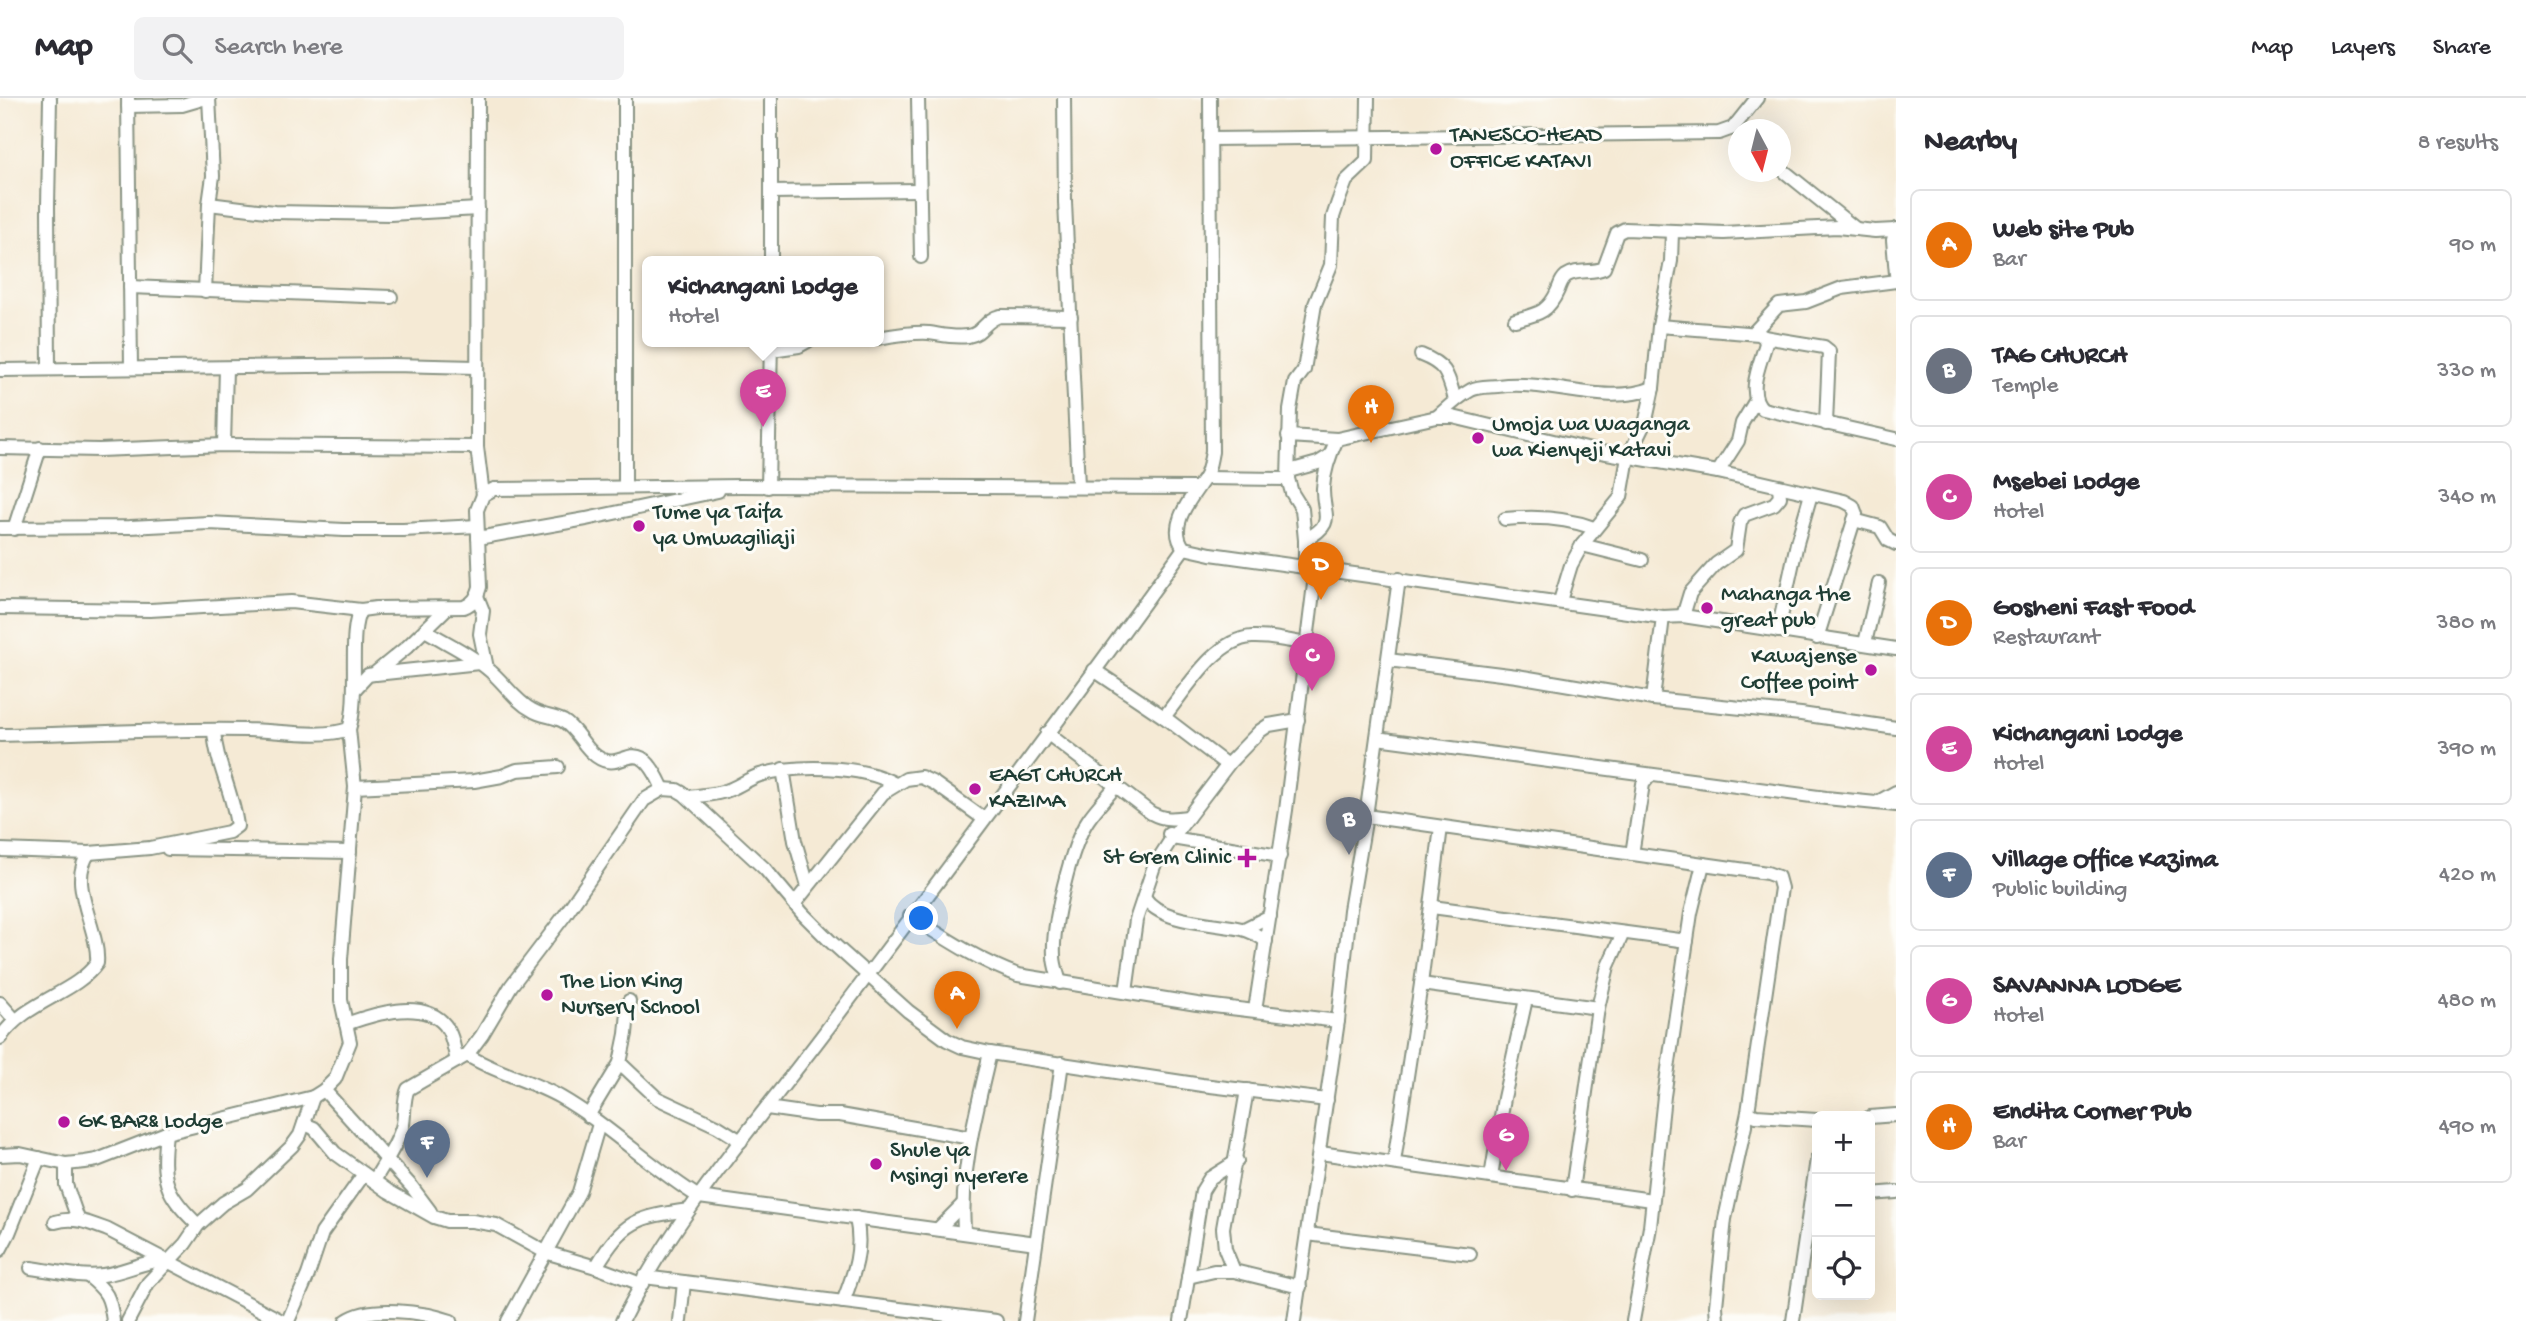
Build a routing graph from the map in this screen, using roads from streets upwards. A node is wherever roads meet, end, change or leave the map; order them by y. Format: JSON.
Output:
{"nodes":[{"id":1,"x":50,"y":98,"type":"edge"},
{"id":2,"x":208,"y":98,"type":"edge"},
{"id":3,"x":478,"y":98,"type":"edge"},
{"id":4,"x":625,"y":98,"type":"edge"},
{"id":5,"x":771,"y":98,"type":"edge"},
{"id":6,"x":918,"y":98,"type":"edge"},
{"id":7,"x":1064,"y":98,"type":"edge"},
{"id":8,"x":1210,"y":98,"type":"edge"},
{"id":9,"x":1368,"y":98,"type":"edge"},
{"id":10,"x":1757,"y":98,"type":"edge"},
{"id":11,"x":128,"y":102,"type":"edge"},
{"id":12,"x":1726,"y":132,"type":"joint"},
{"id":13,"x":1369,"y":138,"type":"junction"},
{"id":14,"x":1210,"y":139,"type":"junction"},
{"id":15,"x":1791,"y":177,"type":"edge"},
{"id":16,"x":918,"y":190,"type":"junction"},
{"id":17,"x":771,"y":192,"type":"junction"},
{"id":18,"x":209,"y":204,"type":"junction"},
{"id":19,"x":478,"y":209,"type":"junction"},
{"id":20,"x":1857,"y":229,"type":"junction"},
{"id":21,"x":1896,"y":230,"type":"edge"},
{"id":22,"x":1672,"y":232,"type":"junction"},
{"id":23,"x":771,"y":256,"type":"edge"},
{"id":24,"x":921,"y":257,"type":"dead end"},
{"id":25,"x":1896,"y":268,"type":"edge"},
{"id":26,"x":1896,"y":274,"type":"edge"},
{"id":27,"x":1896,"y":281,"type":"edge"},
{"id":28,"x":130,"y":287,"type":"junction"},
{"id":29,"x":205,"y":291,"type":"junction"},
{"id":30,"x":391,"y":297,"type":"dead end"},
{"id":31,"x":1071,"y":317,"type":"junction"},
{"id":32,"x":1515,"y":320,"type":"dead end"},
{"id":33,"x":1659,"y":326,"type":"junction"},
{"id":34,"x":1759,"y":334,"type":"junction"},
{"id":35,"x":884,"y":337,"type":"edge"},
{"id":36,"x":771,"y":347,"type":"edge"},
{"id":37,"x":1421,"y":355,"type":"dead end"},
{"id":38,"x":476,"y":367,"type":"junction"},
{"id":39,"x":131,"y":368,"type":"junction"},
{"id":40,"x":226,"y":368,"type":"junction"},
{"id":41,"x":50,"y":369,"type":"junction"},
{"id":42,"x":0,"y":370,"type":"edge"},
{"id":43,"x":1653,"y":388,"type":"junction"},
{"id":44,"x":1455,"y":400,"type":"junction"},
{"id":45,"x":1756,"y":400,"type":"junction"},
{"id":46,"x":1437,"y":417,"type":"junction"},
{"id":47,"x":1826,"y":424,"type":"junction"},
{"id":48,"x":1287,"y":436,"type":"junction"},
{"id":49,"x":1337,"y":439,"type":"junction"},
{"id":50,"x":1896,"y":439,"type":"edge"},
{"id":51,"x":224,"y":445,"type":"junction"},
{"id":52,"x":477,"y":447,"type":"junction"},
{"id":53,"x":0,"y":448,"type":"edge"},
{"id":54,"x":40,"y":448,"type":"junction"},
{"id":55,"x":1329,"y":456,"type":"junction"},
{"id":56,"x":1628,"y":457,"type":"junction"},
{"id":57,"x":1718,"y":472,"type":"junction"},
{"id":58,"x":1288,"y":475,"type":"junction"},
{"id":59,"x":1205,"y":478,"type":"junction"},
{"id":60,"x":625,"y":486,"type":"junction"},
{"id":61,"x":741,"y":486,"type":"junction"},
{"id":62,"x":1078,"y":486,"type":"junction"},
{"id":63,"x":768,"y":487,"type":"junction"},
{"id":64,"x":1779,"y":487,"type":"junction"},
{"id":65,"x":1195,"y":488,"type":"junction"},
{"id":66,"x":1811,"y":494,"type":"junction"},
{"id":67,"x":483,"y":495,"type":"junction"},
{"id":68,"x":1505,"y":519,"type":"dead end"},
{"id":69,"x":1854,"y":520,"type":"junction"},
{"id":70,"x":0,"y":528,"type":"edge"},
{"id":71,"x":1594,"y":528,"type":"junction"},
{"id":72,"x":14,"y":529,"type":"junction"},
{"id":73,"x":477,"y":532,"type":"junction"},
{"id":74,"x":1305,"y":540,"type":"junction"},
{"id":75,"x":1896,"y":544,"type":"edge"},
{"id":76,"x":1581,"y":545,"type":"junction"},
{"id":77,"x":1184,"y":548,"type":"junction"},
{"id":78,"x":1642,"y":560,"type":"dead end"},
{"id":79,"x":1310,"y":567,"type":"junction"},
{"id":80,"x":1399,"y":579,"type":"junction"},
{"id":81,"x":1879,"y":583,"type":"dead end"},
{"id":82,"x":477,"y":596,"type":"junction"},
{"id":83,"x":1560,"y":601,"type":"junction"},
{"id":84,"x":0,"y":608,"type":"edge"},
{"id":85,"x":447,"y":608,"type":"junction"},
{"id":86,"x":361,"y":610,"type":"junction"},
{"id":87,"x":1684,"y":616,"type":"junction"},
{"id":88,"x":1662,"y":617,"type":"junction"},
{"id":89,"x":425,"y":630,"type":"junction"},
{"id":90,"x":1778,"y":631,"type":"junction"},
{"id":91,"x":1817,"y":638,"type":"junction"},
{"id":92,"x":1865,"y":643,"type":"junction"},
{"id":93,"x":1307,"y":644,"type":"junction"},
{"id":94,"x":1896,"y":649,"type":"edge"},
{"id":95,"x":1388,"y":660,"type":"junction"},
{"id":96,"x":484,"y":665,"type":"junction"},
{"id":97,"x":1094,"y":670,"type":"junction"},
{"id":98,"x":374,"y":674,"type":"junction"},
{"id":99,"x":355,"y":689,"type":"junction"},
{"id":100,"x":1653,"y":699,"type":"junction"},
{"id":101,"x":1164,"y":717,"type":"junction"},
{"id":102,"x":1298,"y":720,"type":"junction"},
{"id":103,"x":1896,"y":728,"type":"edge"},
{"id":104,"x":349,"y":729,"type":"junction"},
{"id":105,"x":214,"y":731,"type":"junction"},
{"id":106,"x":1047,"y":733,"type":"junction"},
{"id":107,"x":0,"y":735,"type":"edge"},
{"id":108,"x":1377,"y":738,"type":"junction"},
{"id":109,"x":1215,"y":756,"type":"junction"},
{"id":110,"x":1227,"y":765,"type":"junction"},
{"id":111,"x":558,"y":767,"type":"dead end"},
{"id":112,"x":783,"y":769,"type":"junction"},
{"id":113,"x":1650,"y":775,"type":"junction"},
{"id":114,"x":1217,"y":778,"type":"junction"},
{"id":115,"x":895,"y":784,"type":"junction"},
{"id":116,"x":1116,"y":786,"type":"junction"},
{"id":117,"x":355,"y":787,"type":"junction"},
{"id":118,"x":663,"y":789,"type":"junction"},
{"id":119,"x":1896,"y":792,"type":"edge"},
{"id":120,"x":688,"y":797,"type":"junction"},
{"id":121,"x":1876,"y":803,"type":"junction"},
{"id":122,"x":1896,"y":805,"type":"edge"},
{"id":123,"x":1366,"y":816,"type":"junction"},
{"id":124,"x":1188,"y":817,"type":"junction"},
{"id":125,"x":1160,"y":818,"type":"junction"},
{"id":126,"x":984,"y":819,"type":"junction"},
{"id":127,"x":237,"y":825,"type":"junction"},
{"id":128,"x":1441,"y":827,"type":"junction"},
{"id":129,"x":1172,"y":838,"type":"junction"},
{"id":130,"x":150,"y":848,"type":"junction"},
{"id":131,"x":0,"y":850,"type":"edge"},
{"id":132,"x":242,"y":851,"type":"junction"},
{"id":133,"x":350,"y":852,"type":"junction"},
{"id":134,"x":89,"y":853,"type":"junction"},
{"id":135,"x":1632,"y":854,"type":"junction"},
{"id":136,"x":1280,"y":856,"type":"junction"},
{"id":137,"x":1703,"y":864,"type":"junction"},
{"id":138,"x":808,"y":886,"type":"junction"},
{"id":139,"x":1143,"y":897,"type":"junction"},
{"id":140,"x":795,"y":903,"type":"junction"},
{"id":141,"x":1432,"y":907,"type":"junction"},
{"id":142,"x":1168,"y":915,"type":"junction"},
{"id":143,"x":910,"y":916,"type":"junction"},
{"id":144,"x":1270,"y":916,"type":"junction"},
{"id":145,"x":1136,"y":920,"type":"junction"},
{"id":146,"x":1244,"y":929,"type":"junction"},
{"id":147,"x":1623,"y":933,"type":"junction"},
{"id":148,"x":1266,"y":941,"type":"junction"},
{"id":149,"x":1687,"y":941,"type":"junction"},
{"id":150,"x":1054,"y":958,"type":"junction"},
{"id":151,"x":867,"y":976,"type":"junction"},
{"id":152,"x":1040,"y":979,"type":"junction"},
{"id":153,"x":1060,"y":983,"type":"junction"},
{"id":154,"x":1421,"y":984,"type":"junction"},
{"id":155,"x":1126,"y":992,"type":"junction"},
{"id":156,"x":1526,"y":999,"type":"junction"},
{"id":157,"x":629,"y":1001,"type":"dead end"},
{"id":158,"x":0,"y":1003,"type":"edge"},
{"id":159,"x":1598,"y":1008,"type":"junction"},
{"id":160,"x":1255,"y":1010,"type":"junction"},
{"id":161,"x":15,"y":1020,"type":"junction"},
{"id":162,"x":1338,"y":1021,"type":"junction"},
{"id":163,"x":346,"y":1024,"type":"junction"},
{"id":164,"x":0,"y":1038,"type":"edge"},
{"id":165,"x":974,"y":1050,"type":"junction"},
{"id":166,"x":990,"y":1053,"type":"junction"},
{"id":167,"x":462,"y":1058,"type":"junction"},
{"id":168,"x":620,"y":1063,"type":"junction"},
{"id":169,"x":1062,"y":1063,"type":"junction"},
{"id":170,"x":984,"y":1080,"type":"junction"},
{"id":171,"x":1247,"y":1090,"type":"junction"},
{"id":172,"x":318,"y":1093,"type":"junction"},
{"id":173,"x":1327,"y":1100,"type":"junction"},
{"id":174,"x":767,"y":1108,"type":"junction"},
{"id":175,"x":1748,"y":1112,"type":"junction"},
{"id":176,"x":1896,"y":1115,"type":"edge"},
{"id":177,"x":1875,"y":1117,"type":"edge"},
{"id":178,"x":593,"y":1120,"type":"junction"},
{"id":179,"x":1812,"y":1120,"type":"edge"},
{"id":180,"x":304,"y":1124,"type":"junction"},
{"id":181,"x":166,"y":1133,"type":"junction"},
{"id":182,"x":971,"y":1138,"type":"junction"},
{"id":183,"x":149,"y":1140,"type":"junction"},
{"id":184,"x":741,"y":1141,"type":"junction"},
{"id":185,"x":1320,"y":1153,"type":"junction"},
{"id":186,"x":164,"y":1154,"type":"junction"},
{"id":187,"x":0,"y":1155,"type":"edge"},
{"id":188,"x":39,"y":1158,"type":"junction"},
{"id":189,"x":385,"y":1160,"type":"junction"},
{"id":190,"x":1237,"y":1161,"type":"junction"},
{"id":191,"x":1394,"y":1162,"type":"junction"},
{"id":192,"x":66,"y":1164,"type":"junction"},
{"id":193,"x":369,"y":1177,"type":"junction"},
{"id":194,"x":1491,"y":1177,"type":"junction"},
{"id":195,"x":1572,"y":1190,"type":"junction"},
{"id":196,"x":1896,"y":1192,"type":"edge"},
{"id":197,"x":1875,"y":1194,"type":"edge"},
{"id":198,"x":699,"y":1197,"type":"junction"},
{"id":199,"x":1652,"y":1200,"type":"junction"},
{"id":200,"x":962,"y":1205,"type":"junction"},
{"id":201,"x":689,"y":1210,"type":"junction"},
{"id":202,"x":1812,"y":1215,"type":"edge"},
{"id":203,"x":434,"y":1217,"type":"junction"},
{"id":204,"x":856,"y":1218,"type":"junction"},
{"id":205,"x":78,"y":1219,"type":"junction"},
{"id":206,"x":55,"y":1222,"type":"dead end"},
{"id":207,"x":198,"y":1225,"type":"junction"},
{"id":208,"x":938,"y":1229,"type":"junction"},
{"id":209,"x":964,"y":1232,"type":"junction"},
{"id":210,"x":1307,"y":1234,"type":"junction"},
{"id":211,"x":1035,"y":1243,"type":"junction"},
{"id":212,"x":0,"y":1251,"type":"edge"},
{"id":213,"x":545,"y":1252,"type":"junction"},
{"id":214,"x":1470,"y":1254,"type":"dead end"},
{"id":215,"x":165,"y":1261,"type":"junction"},
{"id":216,"x":596,"y":1267,"type":"junction"},
{"id":217,"x":31,"y":1268,"type":"dead end"},
{"id":218,"x":1234,"y":1271,"type":"junction"},
{"id":219,"x":88,"y":1276,"type":"junction"},
{"id":220,"x":1188,"y":1277,"type":"junction"},
{"id":221,"x":642,"y":1280,"type":"junction"},
{"id":222,"x":684,"y":1282,"type":"junction"},
{"id":223,"x":1300,"y":1287,"type":"junction"},
{"id":224,"x":844,"y":1302,"type":"junction"},
{"id":225,"x":963,"y":1319,"type":"edge"},
{"id":226,"x":113,"y":1321,"type":"edge"},
{"id":227,"x":128,"y":1321,"type":"edge"},
{"id":228,"x":282,"y":1321,"type":"edge"},
{"id":229,"x":288,"y":1321,"type":"edge"},
{"id":230,"x":346,"y":1321,"type":"edge"},
{"id":231,"x":451,"y":1321,"type":"edge"},
{"id":232,"x":508,"y":1321,"type":"edge"},
{"id":233,"x":622,"y":1321,"type":"edge"},
{"id":234,"x":680,"y":1321,"type":"edge"},
{"id":235,"x":996,"y":1321,"type":"edge"},
{"id":236,"x":1024,"y":1321,"type":"edge"},
{"id":237,"x":1181,"y":1321,"type":"edge"},
{"id":238,"x":1294,"y":1321,"type":"edge"},
{"id":239,"x":1633,"y":1321,"type":"edge"},
{"id":240,"x":1717,"y":1321,"type":"edge"},
{"id":241,"x":1793,"y":1321,"type":"edge"}],
"edges":[{"from":1,"to":41,"type":"street"},
{"from":2,"to":11,"type":"street"},
{"from":2,"to":18,"type":"street"},
{"from":3,"to":19,"type":"street"},
{"from":4,"to":60,"type":"street"},
{"from":5,"to":17,"type":"street"},
{"from":6,"to":16,"type":"street"},
{"from":7,"to":31,"type":"street"},
{"from":8,"to":14,"type":"street"},
{"from":9,"to":13,"type":"street"},
{"from":10,"to":12,"type":"street"},
{"from":11,"to":28,"type":"street"},
{"from":12,"to":13,"type":"street"},
{"from":13,"to":14,"type":"street"},
{"from":13,"to":48,"type":"street"},
{"from":14,"to":59,"type":"street"},
{"from":15,"to":20,"type":"street"},
{"from":16,"to":17,"type":"street"},
{"from":16,"to":24,"type":"street"},
{"from":17,"to":23,"type":"street"},
{"from":18,"to":19,"type":"street"},
{"from":18,"to":29,"type":"street"},
{"from":19,"to":38,"type":"street"},
{"from":20,"to":21,"type":"street"},
{"from":20,"to":22,"type":"street"},
{"from":21,"to":25,"type":"street"},
{"from":22,"to":32,"type":"street"},
{"from":22,"to":33,"type":"street"},
{"from":25,"to":26,"type":"street"},
{"from":27,"to":34,"type":"street"},
{"from":28,"to":29,"type":"street"},
{"from":28,"to":39,"type":"street"},
{"from":29,"to":30,"type":"street"},
{"from":31,"to":35,"type":"street"},
{"from":31,"to":62,"type":"street"},
{"from":33,"to":34,"type":"street"},
{"from":33,"to":43,"type":"street"},
{"from":34,"to":45,"type":"street"},
{"from":34,"to":47,"type":"street"},
{"from":36,"to":63,"type":"street"},
{"from":37,"to":44,"type":"street"},
{"from":38,"to":40,"type":"street"},
{"from":38,"to":52,"type":"street"},
{"from":39,"to":40,"type":"street"},
{"from":39,"to":41,"type":"street"},
{"from":40,"to":51,"type":"street"},
{"from":41,"to":42,"type":"street"},
{"from":43,"to":44,"type":"street"},
{"from":43,"to":56,"type":"street"},
{"from":44,"to":46,"type":"street"},
{"from":45,"to":47,"type":"street"},
{"from":45,"to":57,"type":"street"},
{"from":46,"to":49,"type":"street"},
{"from":46,"to":56,"type":"street"},
{"from":47,"to":50,"type":"street"},
{"from":48,"to":49,"type":"street"},
{"from":48,"to":58,"type":"street"},
{"from":49,"to":55,"type":"street"},
{"from":51,"to":52,"type":"street"},
{"from":51,"to":54,"type":"street"},
{"from":52,"to":67,"type":"street"},
{"from":53,"to":54,"type":"street"},
{"from":54,"to":72,"type":"street"},
{"from":55,"to":58,"type":"street"},
{"from":55,"to":74,"type":"street"},
{"from":56,"to":57,"type":"street"},
{"from":56,"to":71,"type":"street"},
{"from":57,"to":64,"type":"street"},
{"from":58,"to":59,"type":"street"},
{"from":58,"to":74,"type":"street"},
{"from":59,"to":65,"type":"street"},
{"from":60,"to":61,"type":"street"},
{"from":60,"to":67,"type":"street"},
{"from":61,"to":63,"type":"street"},
{"from":61,"to":73,"type":"street"},
{"from":62,"to":63,"type":"street"},
{"from":62,"to":65,"type":"street"},
{"from":64,"to":66,"type":"street"},
{"from":64,"to":87,"type":"street"},
{"from":65,"to":77,"type":"street"},
{"from":66,"to":69,"type":"street"},
{"from":66,"to":90,"type":"street"},
{"from":67,"to":73,"type":"street"},
{"from":68,"to":71,"type":"street"},
{"from":69,"to":75,"type":"street"},
{"from":69,"to":91,"type":"street"},
{"from":70,"to":72,"type":"street"},
{"from":71,"to":76,"type":"street"},
{"from":72,"to":73,"type":"street"},
{"from":73,"to":82,"type":"street"},
{"from":74,"to":79,"type":"street"},
{"from":76,"to":78,"type":"street"},
{"from":76,"to":83,"type":"street"},
{"from":77,"to":79,"type":"street"},
{"from":77,"to":97,"type":"street"},
{"from":79,"to":80,"type":"street"},
{"from":79,"to":93,"type":"street"},
{"from":80,"to":83,"type":"street"},
{"from":80,"to":95,"type":"street"},
{"from":81,"to":92,"type":"street"},
{"from":82,"to":85,"type":"street"},
{"from":82,"to":96,"type":"street"},
{"from":83,"to":88,"type":"street"},
{"from":84,"to":86,"type":"street"},
{"from":85,"to":86,"type":"street"},
{"from":85,"to":89,"type":"street"},
{"from":86,"to":99,"type":"street"},
{"from":87,"to":88,"type":"street"},
{"from":87,"to":90,"type":"street"},
{"from":88,"to":100,"type":"street"},
{"from":89,"to":96,"type":"street"},
{"from":89,"to":98,"type":"street"},
{"from":90,"to":91,"type":"street"},
{"from":91,"to":92,"type":"street"},
{"from":92,"to":94,"type":"street"},
{"from":93,"to":101,"type":"street"},
{"from":93,"to":102,"type":"street"},
{"from":95,"to":100,"type":"street"},
{"from":95,"to":108,"type":"street"},
{"from":96,"to":98,"type":"street"},
{"from":96,"to":118,"type":"street"},
{"from":97,"to":101,"type":"street"},
{"from":97,"to":106,"type":"street"},
{"from":98,"to":99,"type":"street"},
{"from":99,"to":104,"type":"street"},
{"from":100,"to":103,"type":"street"},
{"from":101,"to":109,"type":"street"},
{"from":102,"to":110,"type":"street"},
{"from":102,"to":136,"type":"street"},
{"from":104,"to":105,"type":"street"},
{"from":104,"to":117,"type":"street"},
{"from":105,"to":107,"type":"street"},
{"from":105,"to":127,"type":"street"},
{"from":106,"to":116,"type":"street"},
{"from":106,"to":126,"type":"street"},
{"from":108,"to":113,"type":"street"},
{"from":108,"to":123,"type":"street"},
{"from":109,"to":110,"type":"street"},
{"from":109,"to":114,"type":"street"},
{"from":110,"to":114,"type":"street"},
{"from":111,"to":117,"type":"street"},
{"from":112,"to":115,"type":"street"},
{"from":112,"to":120,"type":"street"},
{"from":112,"to":138,"type":"street"},
{"from":113,"to":121,"type":"street"},
{"from":113,"to":135,"type":"street"},
{"from":114,"to":124,"type":"street"},
{"from":115,"to":126,"type":"street"},
{"from":115,"to":138,"type":"street"},
{"from":116,"to":125,"type":"street"},
{"from":116,"to":150,"type":"street"},
{"from":117,"to":133,"type":"street"},
{"from":118,"to":120,"type":"street"},
{"from":118,"to":167,"type":"street"},
{"from":119,"to":121,"type":"street"},
{"from":120,"to":140,"type":"street"},
{"from":121,"to":122,"type":"street"},
{"from":123,"to":128,"type":"street"},
{"from":123,"to":162,"type":"street"},
{"from":124,"to":125,"type":"street"},
{"from":124,"to":129,"type":"street"},
{"from":125,"to":129,"type":"street"},
{"from":126,"to":143,"type":"street"},
{"from":127,"to":130,"type":"street"},
{"from":127,"to":132,"type":"street"},
{"from":128,"to":135,"type":"street"},
{"from":128,"to":141,"type":"street"},
{"from":129,"to":136,"type":"street"},
{"from":129,"to":139,"type":"street"},
{"from":130,"to":132,"type":"street"},
{"from":130,"to":134,"type":"street"},
{"from":131,"to":134,"type":"street"},
{"from":132,"to":133,"type":"street"},
{"from":133,"to":163,"type":"street"},
{"from":134,"to":161,"type":"street"},
{"from":135,"to":137,"type":"street"},
{"from":136,"to":144,"type":"street"},
{"from":137,"to":149,"type":"street"},
{"from":137,"to":175,"type":"street"},
{"from":138,"to":140,"type":"street"},
{"from":139,"to":142,"type":"street"},
{"from":139,"to":145,"type":"street"},
{"from":140,"to":151,"type":"street"},
{"from":141,"to":147,"type":"street"},
{"from":141,"to":154,"type":"street"},
{"from":142,"to":145,"type":"street"},
{"from":142,"to":146,"type":"street"},
{"from":143,"to":151,"type":"street"},
{"from":143,"to":152,"type":"street"},
{"from":144,"to":146,"type":"street"},
{"from":144,"to":148,"type":"street"},
{"from":145,"to":155,"type":"street"},
{"from":146,"to":148,"type":"street"},
{"from":147,"to":149,"type":"street"},
{"from":147,"to":159,"type":"street"},
{"from":148,"to":160,"type":"street"},
{"from":149,"to":199,"type":"street"},
{"from":150,"to":152,"type":"street"},
{"from":150,"to":153,"type":"street"},
{"from":151,"to":165,"type":"street"},
{"from":151,"to":174,"type":"street"},
{"from":152,"to":153,"type":"street"},
{"from":153,"to":155,"type":"street"},
{"from":154,"to":156,"type":"street"},
{"from":154,"to":191,"type":"street"},
{"from":155,"to":160,"type":"street"},
{"from":156,"to":159,"type":"street"},
{"from":156,"to":194,"type":"street"},
{"from":157,"to":168,"type":"street"},
{"from":158,"to":161,"type":"street"},
{"from":159,"to":195,"type":"street"},
{"from":160,"to":162,"type":"street"},
{"from":161,"to":164,"type":"street"},
{"from":162,"to":173,"type":"street"},
{"from":163,"to":167,"type":"street"},
{"from":163,"to":172,"type":"street"},
{"from":165,"to":166,"type":"street"},
{"from":165,"to":170,"type":"street"},
{"from":166,"to":169,"type":"street"},
{"from":166,"to":170,"type":"street"},
{"from":167,"to":178,"type":"street"},
{"from":167,"to":189,"type":"street"},
{"from":168,"to":178,"type":"street"},
{"from":168,"to":184,"type":"street"},
{"from":169,"to":171,"type":"street"},
{"from":169,"to":211,"type":"street"},
{"from":170,"to":182,"type":"street"},
{"from":171,"to":173,"type":"street"},
{"from":171,"to":190,"type":"street"},
{"from":172,"to":180,"type":"street"},
{"from":172,"to":181,"type":"street"},
{"from":172,"to":189,"type":"street"},
{"from":173,"to":185,"type":"street"},
{"from":174,"to":182,"type":"street"},
{"from":174,"to":184,"type":"street"},
{"from":175,"to":179,"type":"street"},
{"from":175,"to":240,"type":"street"},
{"from":176,"to":177,"type":"street"},
{"from":178,"to":198,"type":"street"},
{"from":178,"to":213,"type":"street"},
{"from":180,"to":193,"type":"street"},
{"from":180,"to":207,"type":"street"},
{"from":181,"to":183,"type":"street"},
{"from":181,"to":186,"type":"street"},
{"from":182,"to":200,"type":"street"},
{"from":183,"to":186,"type":"street"},
{"from":183,"to":192,"type":"street"},
{"from":184,"to":198,"type":"street"},
{"from":185,"to":191,"type":"street"},
{"from":185,"to":210,"type":"street"},
{"from":186,"to":207,"type":"street"},
{"from":187,"to":188,"type":"street"},
{"from":188,"to":192,"type":"street"},
{"from":188,"to":212,"type":"street"},
{"from":189,"to":193,"type":"street"},
{"from":189,"to":203,"type":"street"},
{"from":190,"to":218,"type":"street"},
{"from":190,"to":220,"type":"street"},
{"from":191,"to":194,"type":"street"},
{"from":192,"to":205,"type":"street"},
{"from":193,"to":203,"type":"street"},
{"from":193,"to":229,"type":"street"},
{"from":194,"to":195,"type":"street"},
{"from":195,"to":199,"type":"street"},
{"from":196,"to":197,"type":"street"},
{"from":198,"to":201,"type":"street"},
{"from":198,"to":204,"type":"street"},
{"from":199,"to":239,"type":"street"},
{"from":200,"to":208,"type":"street"},
{"from":200,"to":209,"type":"street"},
{"from":201,"to":216,"type":"street"},
{"from":201,"to":221,"type":"street"},
{"from":202,"to":241,"type":"street"},
{"from":203,"to":213,"type":"street"},
{"from":204,"to":208,"type":"street"},
{"from":204,"to":224,"type":"street"},
{"from":205,"to":206,"type":"street"},
{"from":205,"to":215,"type":"street"},
{"from":207,"to":215,"type":"street"},
{"from":208,"to":209,"type":"street"},
{"from":209,"to":211,"type":"street"},
{"from":210,"to":214,"type":"street"},
{"from":210,"to":223,"type":"street"},
{"from":211,"to":236,"type":"street"},
{"from":213,"to":216,"type":"street"},
{"from":213,"to":232,"type":"street"},
{"from":215,"to":219,"type":"street"},
{"from":215,"to":227,"type":"street"},
{"from":215,"to":228,"type":"street"},
{"from":216,"to":221,"type":"street"},
{"from":217,"to":219,"type":"street"},
{"from":218,"to":220,"type":"street"},
{"from":218,"to":223,"type":"street"},
{"from":219,"to":226,"type":"street"},
{"from":220,"to":237,"type":"street"},
{"from":221,"to":222,"type":"street"},
{"from":221,"to":233,"type":"street"},
{"from":222,"to":224,"type":"street"},
{"from":222,"to":234,"type":"street"},
{"from":223,"to":238,"type":"street"},
{"from":224,"to":225,"type":"street"},
{"from":225,"to":235,"type":"street"},
{"from":230,"to":231,"type":"street"}]}
